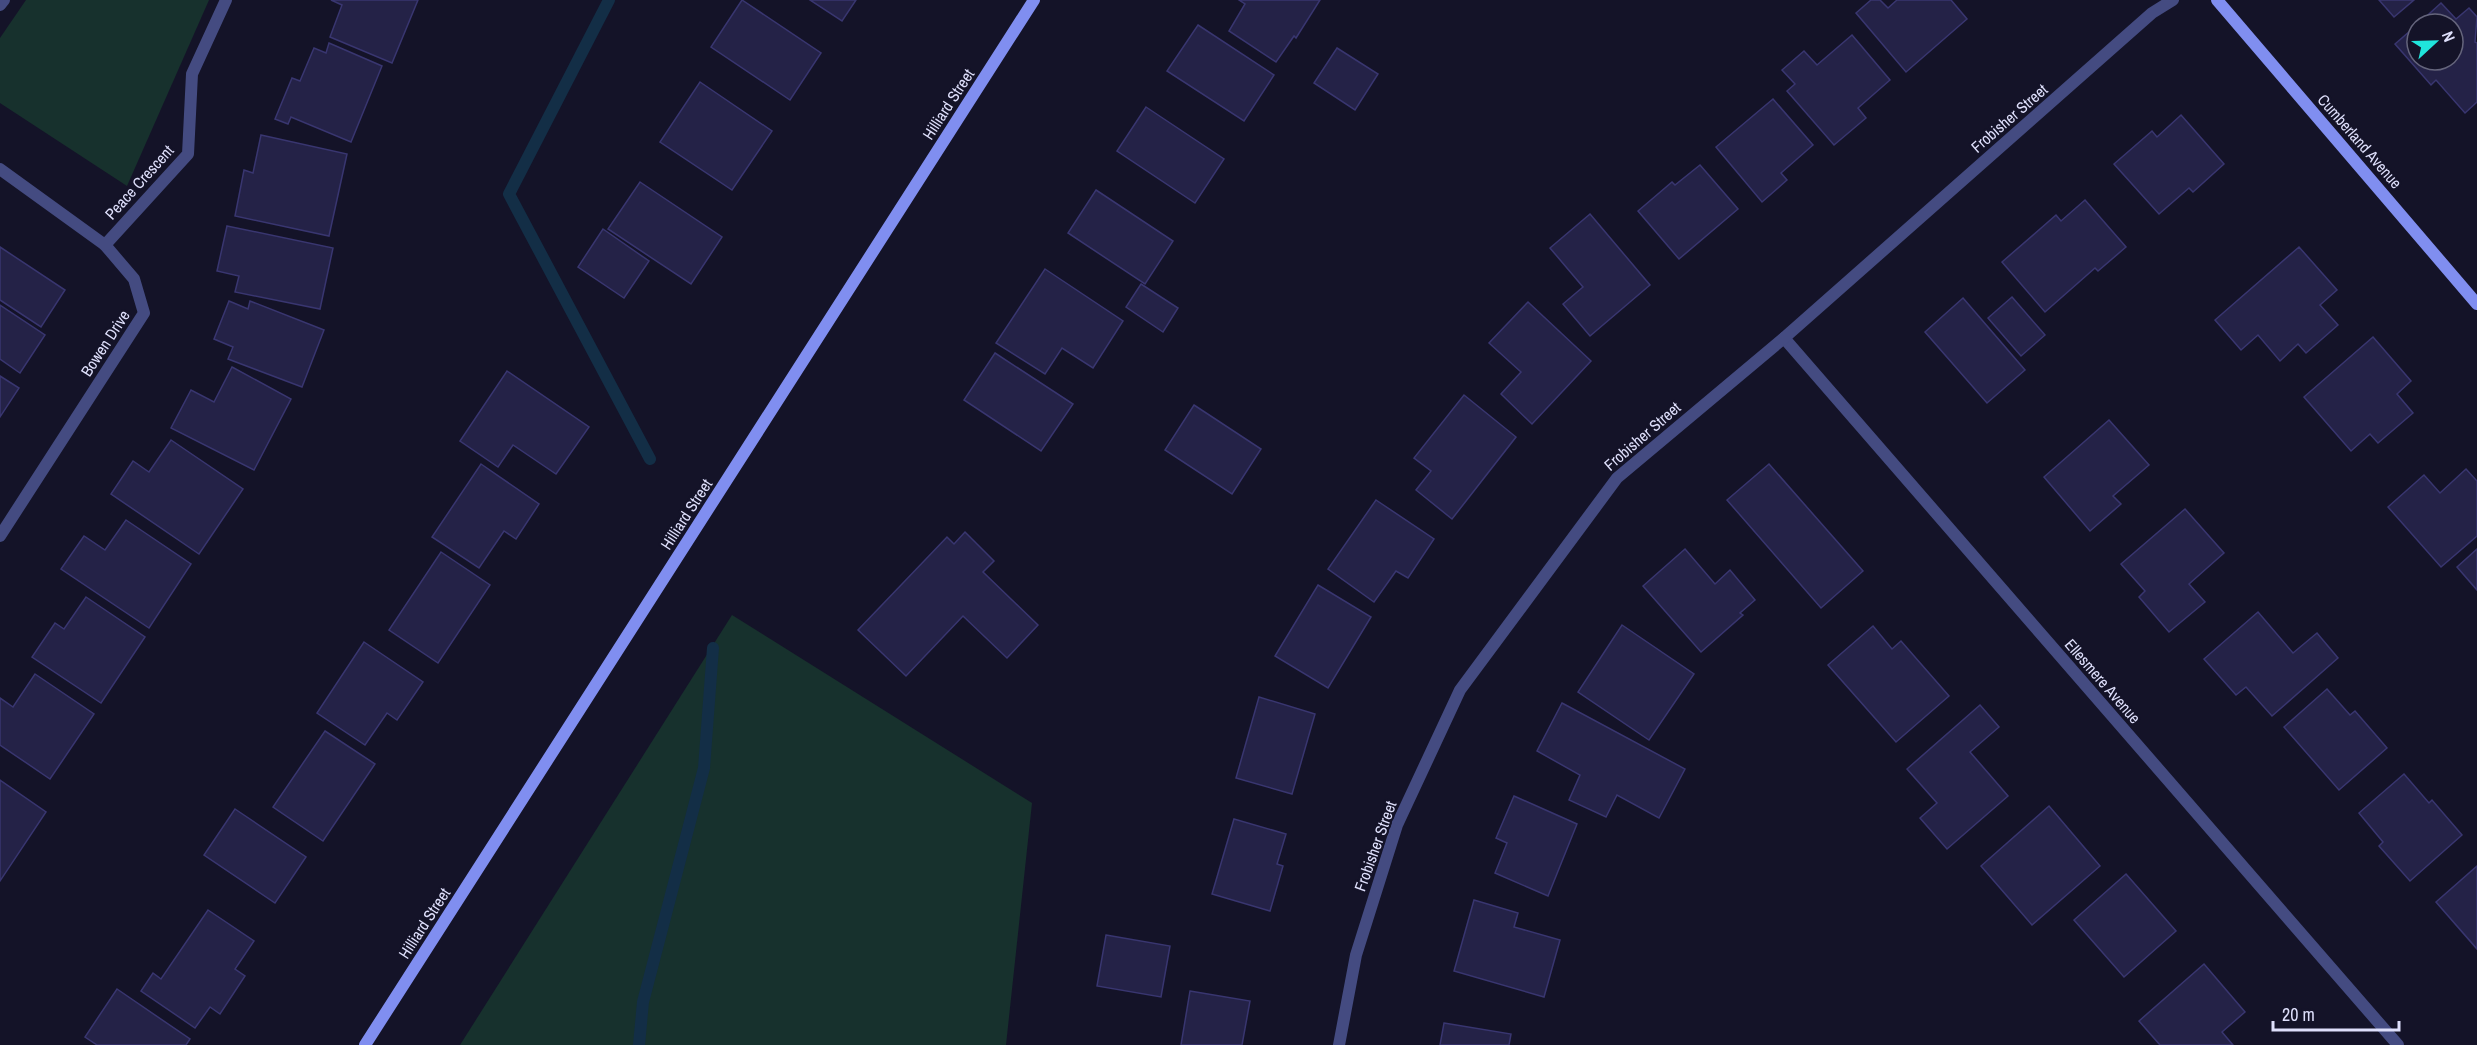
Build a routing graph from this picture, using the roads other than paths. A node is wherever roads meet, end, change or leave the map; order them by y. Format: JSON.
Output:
{"nodes":[{"id":1,"x":4,"y":0,"type":"edge"},
{"id":2,"x":226,"y":0,"type":"edge"},
{"id":3,"x":1034,"y":0,"type":"edge"},
{"id":4,"x":2172,"y":0,"type":"edge"},
{"id":5,"x":2217,"y":0,"type":"edge"},
{"id":6,"x":0,"y":5,"type":"edge"},
{"id":7,"x":0,"y":169,"type":"edge"},
{"id":8,"x":105,"y":245,"type":"junction"},
{"id":9,"x":2477,"y":304,"type":"edge"},
{"id":10,"x":1784,"y":338,"type":"junction"},
{"id":11,"x":0,"y":536,"type":"edge"},
{"id":12,"x":365,"y":1045,"type":"edge"},
{"id":13,"x":1339,"y":1045,"type":"edge"},
{"id":14,"x":2398,"y":1045,"type":"edge"}],
"edges":[{"from":1,"to":6,"type":"street"},
{"from":2,"to":8,"type":"street","name":"Peace Crescent"},
{"from":3,"to":12,"type":"street","name":"Hilliard Street"},
{"from":4,"to":10,"type":"street","name":"Frobisher Street"},
{"from":5,"to":9,"type":"street","name":"Cumberland Avenue"},
{"from":7,"to":8,"type":"street","name":"Bowen Drive"},
{"from":8,"to":11,"type":"street","name":"Bowen Drive"},
{"from":10,"to":13,"type":"street","name":"Frobisher Street"},
{"from":10,"to":14,"type":"street","name":"Ellesmere Avenue"}]}
